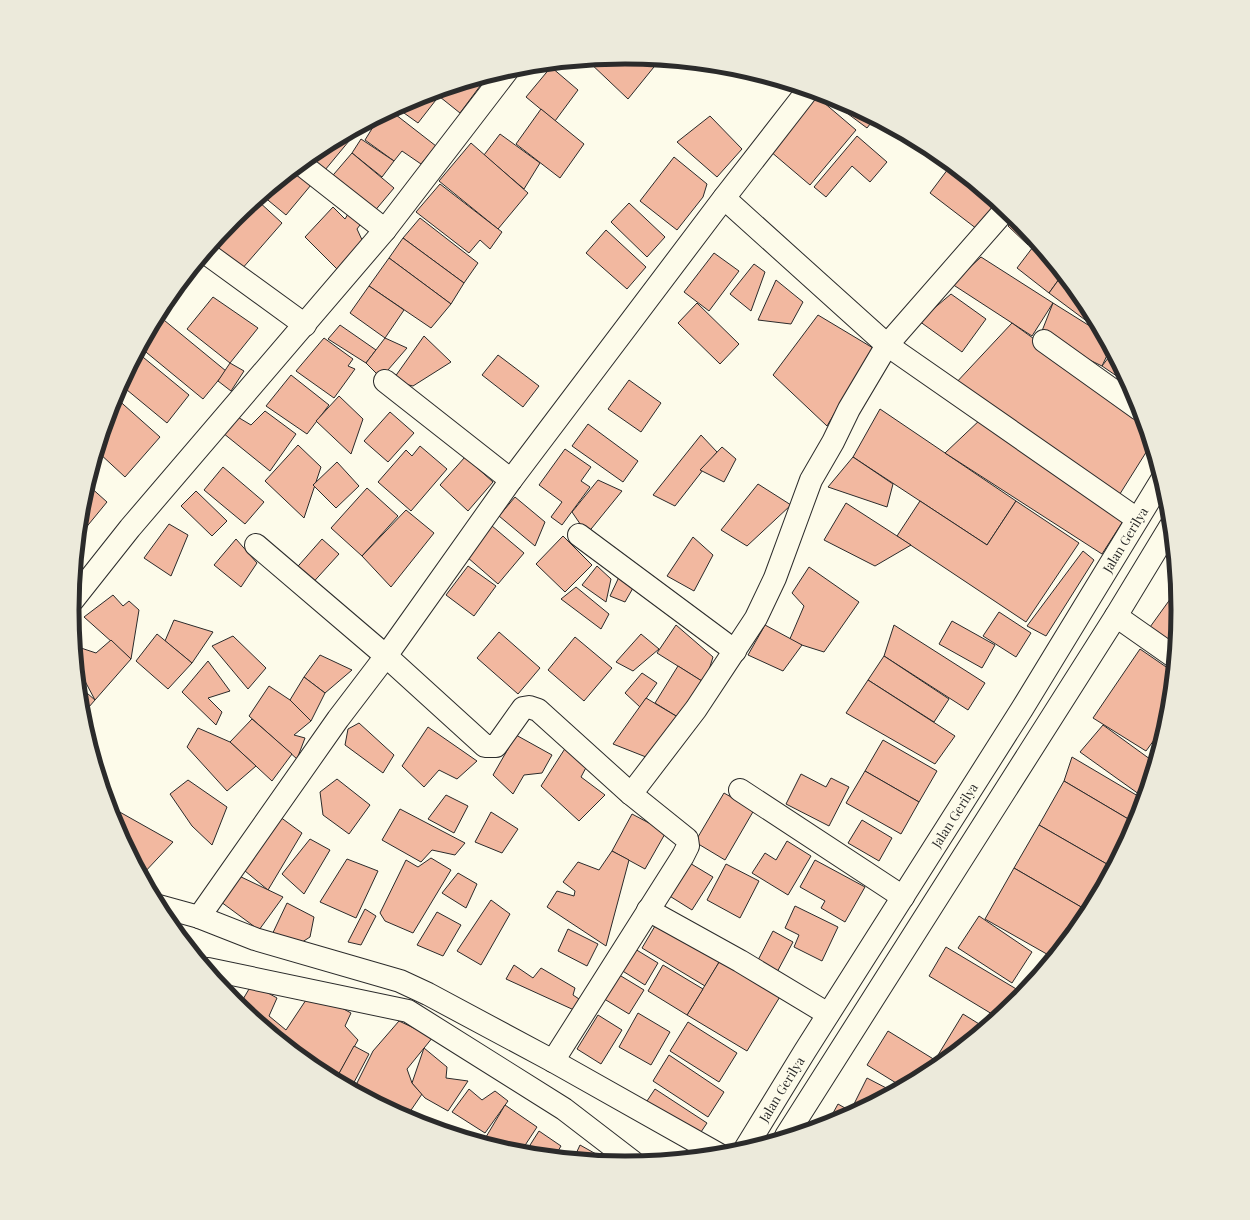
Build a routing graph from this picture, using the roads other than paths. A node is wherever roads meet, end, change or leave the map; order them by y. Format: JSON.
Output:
{"nodes":[{"id":1,"x":501,"y":78,"type":"edge"},
{"id":2,"x":805,"y":94,"type":"edge"},
{"id":3,"x":306,"y":167,"type":"edge"},
{"id":4,"x":724,"y":198,"type":"junction"},
{"id":5,"x":1001,"y":214,"type":"edge"},
{"id":6,"x":385,"y":230,"type":"junction"},
{"id":7,"x":210,"y":256,"type":"edge"},
{"id":8,"x":305,"y":326,"type":"junction"},
{"id":9,"x":1044,"y":341,"type":"dead end"},
{"id":10,"x":887,"y":345,"type":"junction"},
{"id":11,"x":385,"y":381,"type":"dead end"},
{"id":12,"x":1130,"y":403,"type":"edge"},
{"id":13,"x":511,"y":480,"type":"junction"},
{"id":14,"x":1157,"y":487,"type":"edge"},
{"id":15,"x":1137,"y":519,"type":"junction"},
{"id":16,"x":579,"y":535,"type":"dead end"},
{"id":17,"x":1165,"y":535,"type":"edge"},
{"id":18,"x":256,"y":545,"type":"dead end"},
{"id":19,"x":80,"y":592,"type":"edge"},
{"id":20,"x":1116,"y":616,"type":"junction"},
{"id":21,"x":735,"y":651,"type":"junction"},
{"id":22,"x":1169,"y":653,"type":"edge"},
{"id":23,"x":386,"y":656,"type":"junction"},
{"id":24,"x":1022,"y":709,"type":"junction"},
{"id":25,"x":1048,"y":723,"type":"junction"},
{"id":26,"x":740,"y":790,"type":"dead end"},
{"id":27,"x":631,"y":794,"type":"junction"},
{"id":28,"x":903,"y":897,"type":"junction"},
{"id":29,"x":168,"y":909,"type":"edge"},
{"id":30,"x":648,"y":910,"type":"junction"},
{"id":31,"x":199,"y":917,"type":"junction"},
{"id":32,"x":214,"y":970,"type":"edge"},
{"id":33,"x":828,"y":1014,"type":"junction"},
{"id":34,"x":553,"y":1061,"type":"junction"},
{"id":35,"x":790,"y":1130,"type":"edge"},
{"id":36,"x":750,"y":1141,"type":"edge"},
{"id":37,"x":709,"y":1149,"type":"edge"},
{"id":38,"x":625,"y":1156,"type":"edge"}],
"edges":[{"from":1,"to":6,"type":"main road"},
{"from":2,"to":4,"type":"main road"},
{"from":3,"to":6,"type":"main road"},
{"from":4,"to":10,"type":"main road"},
{"from":4,"to":13,"type":"main road"},
{"from":5,"to":10,"type":"main road"},
{"from":6,"to":8,"type":"main road"},
{"from":7,"to":8,"type":"main road"},
{"from":8,"to":19,"type":"main road"},
{"from":9,"to":12,"type":"main road"},
{"from":10,"to":15,"type":"main road"},
{"from":10,"to":21,"type":"main road"},
{"from":11,"to":13,"type":"main road"},
{"from":13,"to":23,"type":"main road"},
{"from":14,"to":15,"type":"main road","name":"Jalan Gerilya"},
{"from":15,"to":24,"type":"main road","name":"Jalan Gerilya"},
{"from":16,"to":21,"type":"main road"},
{"from":17,"to":20,"type":"main road"},
{"from":18,"to":23,"type":"main road"},
{"from":20,"to":22,"type":"main road"},
{"from":20,"to":25,"type":"main road"},
{"from":21,"to":27,"type":"main road"},
{"from":23,"to":27,"type":"main road"},
{"from":23,"to":31,"type":"main road"},
{"from":24,"to":25,"type":"main road"},
{"from":24,"to":28,"type":"main road","name":"Jalan Gerilya"},
{"from":25,"to":35,"type":"main road"},
{"from":26,"to":28,"type":"main road"},
{"from":27,"to":30,"type":"main road"},
{"from":28,"to":33,"type":"main road","name":"Jalan Gerilya"},
{"from":29,"to":31,"type":"main road"},
{"from":30,"to":33,"type":"main road"},
{"from":30,"to":34,"type":"main road"},
{"from":31,"to":34,"type":"main road"},
{"from":32,"to":38,"type":"main road"},
{"from":33,"to":36,"type":"main road","name":"Jalan Gerilya"},
{"from":34,"to":37,"type":"main road"}]}
